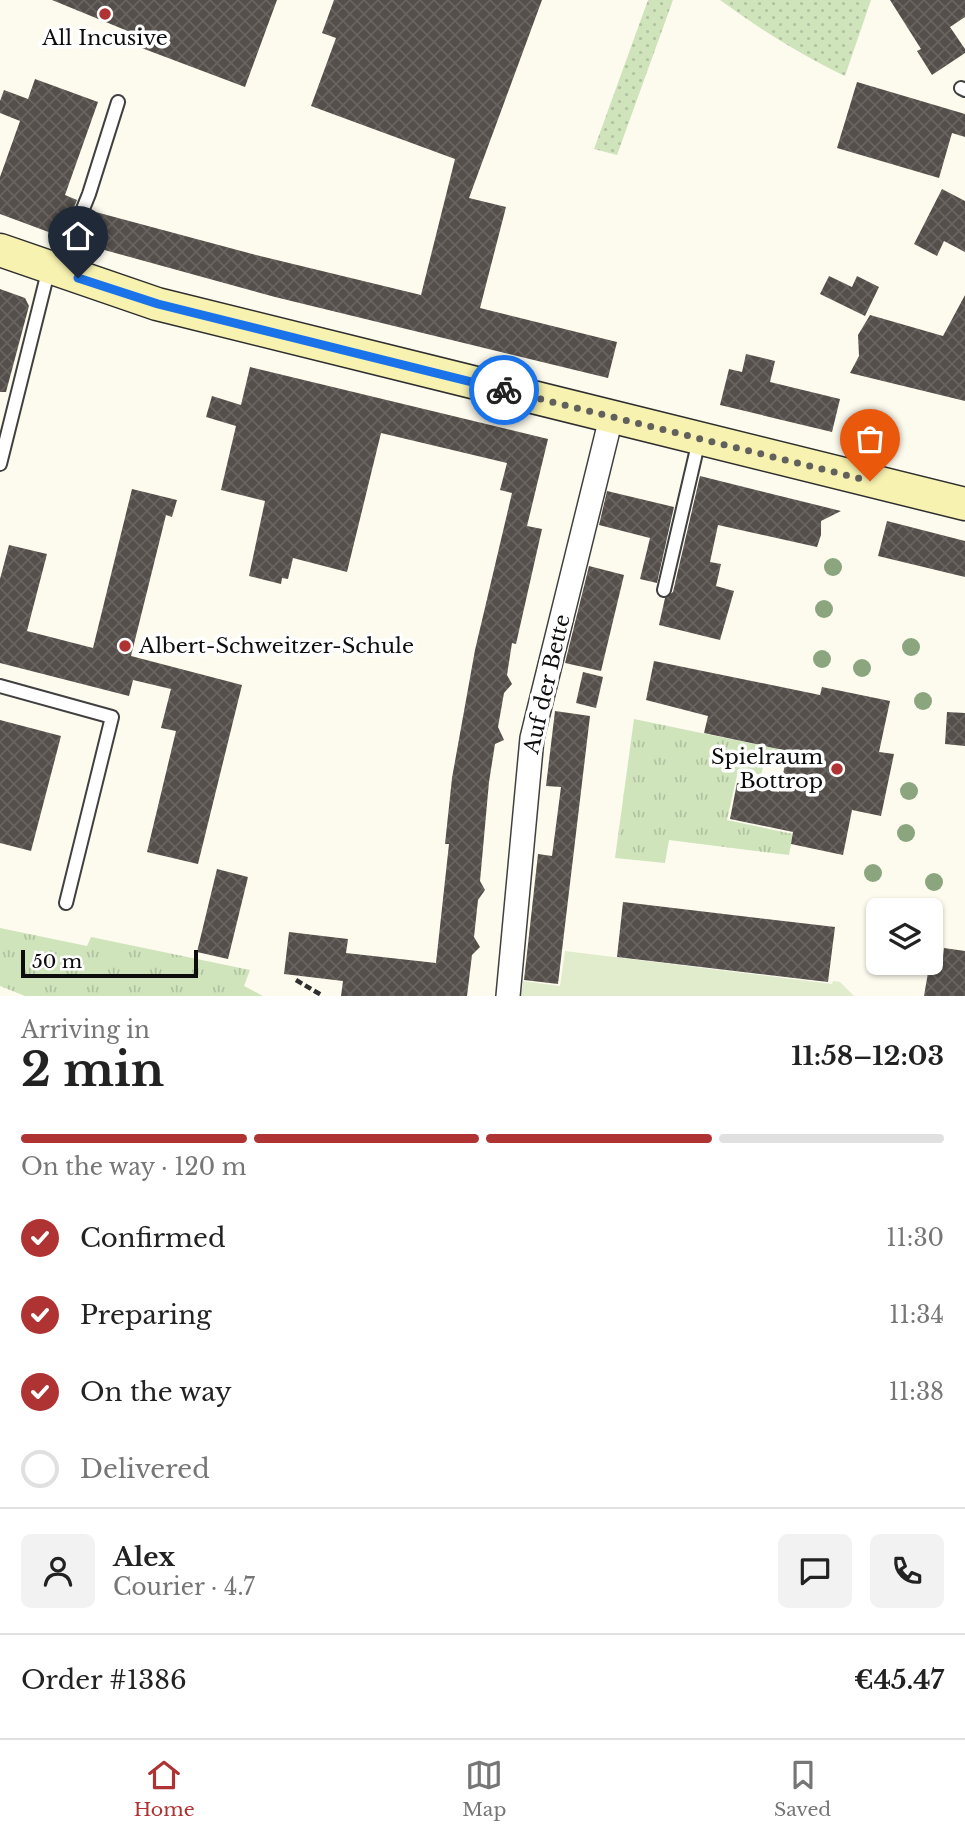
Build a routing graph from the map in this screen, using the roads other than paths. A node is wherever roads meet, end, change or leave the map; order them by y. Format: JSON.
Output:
{"nodes":[{"id":1,"x":118,"y":102,"type":"dead end"},
{"id":2,"x":0,"y":250,"type":"edge"},
{"id":3,"x":54,"y":270,"type":"junction"},
{"id":4,"x":611,"y":418,"type":"junction"},
{"id":5,"x":700,"y":439,"type":"junction"},
{"id":6,"x":0,"y":464,"type":"edge"},
{"id":7,"x":965,"y":504,"type":"edge"},
{"id":8,"x":664,"y":590,"type":"dead end"},
{"id":9,"x":0,"y":686,"type":"edge"},
{"id":10,"x":66,"y":903,"type":"dead end"},
{"id":11,"x":508,"y":996,"type":"edge"}],
"edges":[{"from":1,"to":3,"type":"lane"},
{"from":2,"to":3,"type":"main road"},
{"from":3,"to":4,"type":"main road"},
{"from":3,"to":6,"type":"lane"},
{"from":4,"to":5,"type":"main road"},
{"from":4,"to":11,"type":"street","name":"Auf der Bette"},
{"from":5,"to":7,"type":"main road"},
{"from":5,"to":8,"type":"lane"},
{"from":9,"to":10,"type":"lane"}]}
